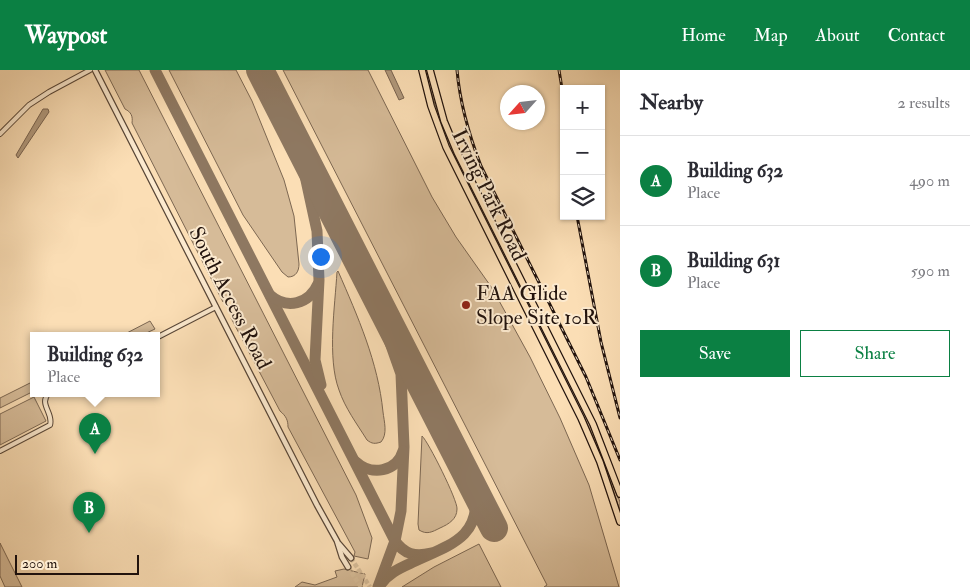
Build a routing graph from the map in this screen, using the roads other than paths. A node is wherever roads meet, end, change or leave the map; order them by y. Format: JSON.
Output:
{"nodes":[{"id":1,"x":90,"y":70,"type":"edge"},
{"id":2,"x":95,"y":70,"type":"edge"},
{"id":3,"x":422,"y":70,"type":"edge"},
{"id":4,"x":430,"y":70,"type":"edge"},
{"id":5,"x":0,"y":134,"type":"edge"},
{"id":6,"x":216,"y":307,"type":"junction"},
{"id":7,"x":160,"y":336,"type":"edge"},
{"id":8,"x":46,"y":397,"type":"edge"},
{"id":9,"x":0,"y":451,"type":"edge"},
{"id":10,"x":620,"y":494,"type":"edge"},
{"id":11,"x":620,"y":522,"type":"edge"},
{"id":12,"x":337,"y":541,"type":"junction"},
{"id":13,"x":351,"y":558,"type":"tunnel mouth"},
{"id":14,"x":348,"y":567,"type":"tunnel mouth"}],
"edges":[{"from":1,"to":5,"type":"street"},
{"from":2,"to":6,"type":"street","name":"South Access Road"},
{"from":3,"to":11,"type":"main road","name":"Irving Park Road"},
{"from":4,"to":10,"type":"main road","name":"Irving Park Road"},
{"from":6,"to":7,"type":"street"},
{"from":6,"to":12,"type":"street","name":"South Access Road"},
{"from":8,"to":9,"type":"street"},
{"from":12,"to":13,"type":"street","name":"South Access Road"},
{"from":12,"to":14,"type":"street","name":"South Access Road"}]}
